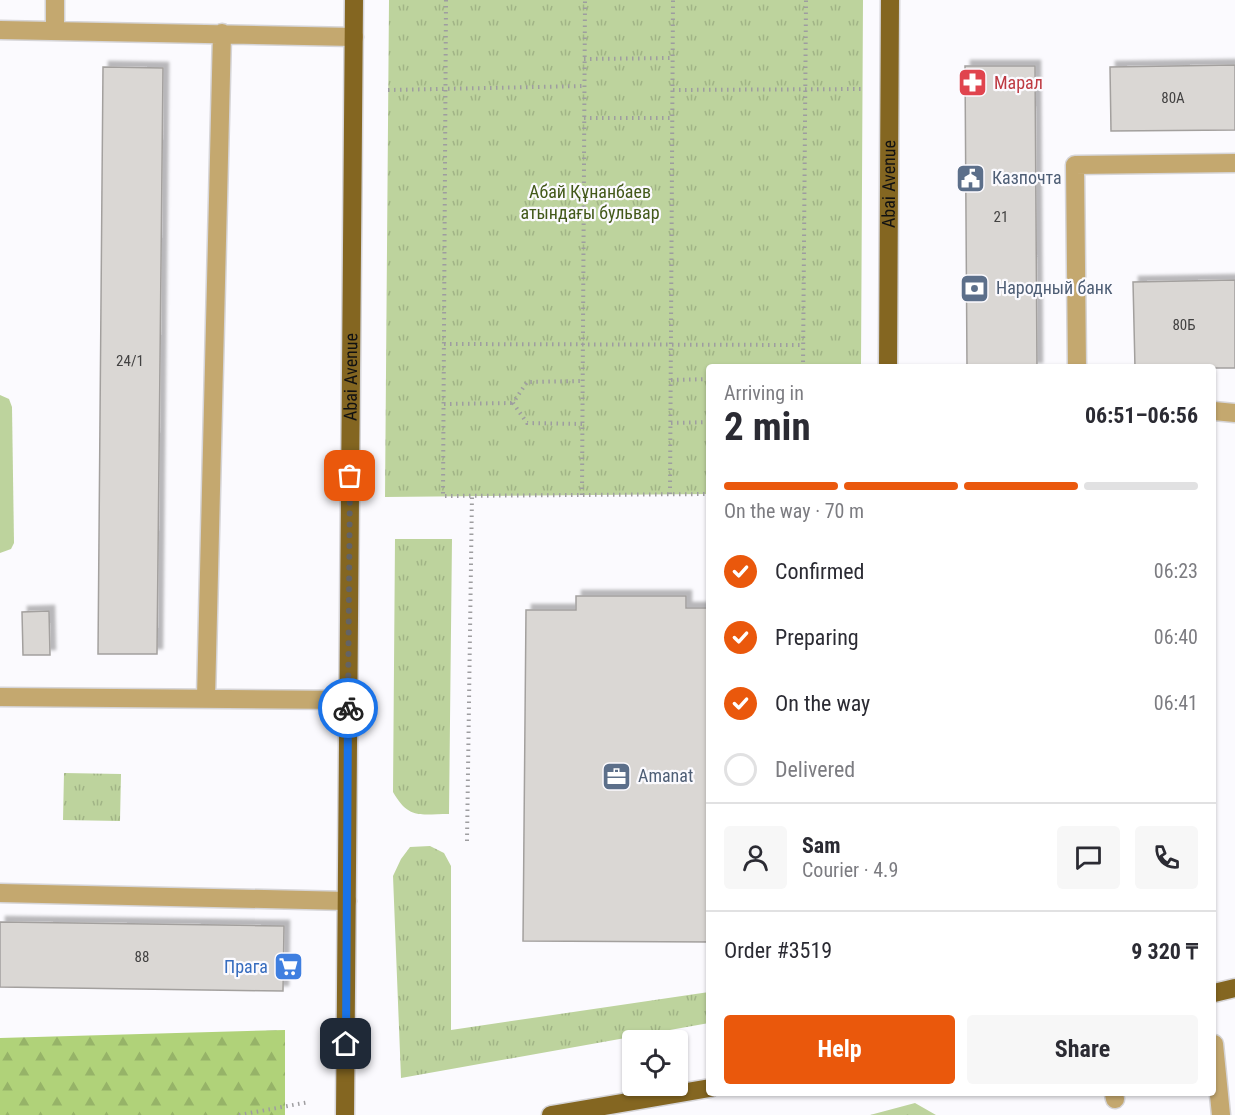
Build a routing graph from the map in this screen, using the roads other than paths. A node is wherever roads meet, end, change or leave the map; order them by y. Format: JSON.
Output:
{"nodes":[{"id":1,"x":55,"y":0,"type":"edge"},
{"id":2,"x":354,"y":0,"type":"edge"},
{"id":3,"x":890,"y":0,"type":"edge"},
{"id":4,"x":0,"y":30,"type":"edge"},
{"id":5,"x":55,"y":30,"type":"junction"},
{"id":6,"x":222,"y":33,"type":"junction"},
{"id":7,"x":354,"y":37,"type":"junction"},
{"id":8,"x":1235,"y":163,"type":"edge"},
{"id":9,"x":888,"y":364,"type":"edge"},
{"id":10,"x":1077,"y":364,"type":"edge"},
{"id":11,"x":1216,"y":411,"type":"edge"},
{"id":12,"x":1235,"y":413,"type":"edge"},
{"id":13,"x":0,"y":697,"type":"edge"},
{"id":14,"x":206,"y":698,"type":"junction"},
{"id":15,"x":348,"y":700,"type":"junction"},
{"id":16,"x":0,"y":893,"type":"edge"},
{"id":17,"x":347,"y":901,"type":"junction"},
{"id":18,"x":1235,"y":988,"type":"edge"},
{"id":19,"x":1216,"y":993,"type":"edge"},
{"id":20,"x":1216,"y":1064,"type":"edge"},
{"id":21,"x":706,"y":1089,"type":"edge"},
{"id":22,"x":345,"y":1115,"type":"edge"},
{"id":23,"x":551,"y":1115,"type":"edge"},
{"id":24,"x":1221,"y":1115,"type":"edge"}],
"edges":[{"from":1,"to":5,"type":"lane"},
{"from":2,"to":7,"type":"main road","name":"Abai Avenue"},
{"from":3,"to":9,"type":"main road","name":"Abai Avenue"},
{"from":4,"to":5,"type":"lane"},
{"from":5,"to":6,"type":"lane"},
{"from":6,"to":7,"type":"lane"},
{"from":6,"to":14,"type":"lane"},
{"from":7,"to":15,"type":"main road","name":"Abai Avenue"},
{"from":8,"to":10,"type":"lane"},
{"from":11,"to":12,"type":"lane"},
{"from":13,"to":14,"type":"lane"},
{"from":14,"to":15,"type":"lane"},
{"from":15,"to":17,"type":"main road","name":"Abai Avenue"},
{"from":16,"to":17,"type":"lane"},
{"from":17,"to":22,"type":"main road","name":"Abai Avenue"},
{"from":18,"to":19,"type":"main road"},
{"from":20,"to":24,"type":"lane"},
{"from":21,"to":23,"type":"main road"}]}
